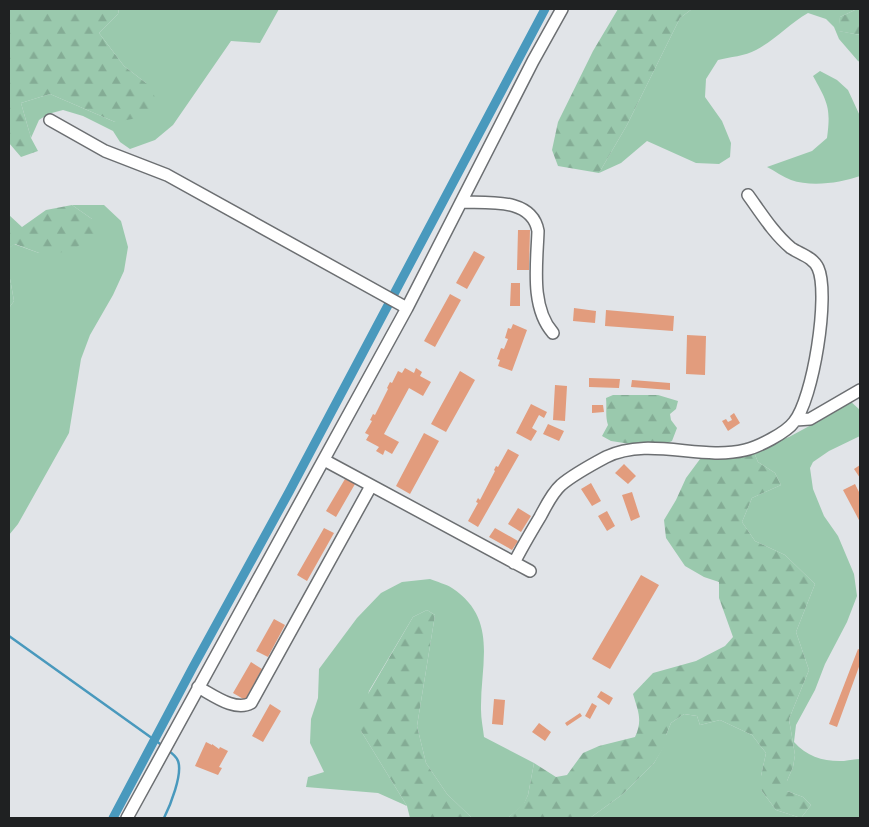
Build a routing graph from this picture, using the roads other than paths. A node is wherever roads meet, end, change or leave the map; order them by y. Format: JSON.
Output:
{"nodes":[{"id":1,"x":562,"y":9,"type":"edge"},
{"id":2,"x":50,"y":120,"type":"dead end"},
{"id":3,"x":748,"y":195,"type":"dead end"},
{"id":4,"x":461,"y":202,"type":"junction"},
{"id":5,"x":404,"y":307,"type":"junction"},
{"id":6,"x":553,"y":333,"type":"dead end"},
{"id":7,"x":860,"y":390,"type":"edge"},
{"id":8,"x":796,"y":420,"type":"junction"},
{"id":9,"x":324,"y":460,"type":"junction"},
{"id":10,"x":371,"y":486,"type":"junction"},
{"id":11,"x":514,"y":563,"type":"junction"},
{"id":12,"x":530,"y":572,"type":"dead end"},
{"id":13,"x":198,"y":687,"type":"junction"},
{"id":14,"x":127,"y":818,"type":"edge"}],
"edges":[{"from":1,"to":4,"type":"street"},
{"from":2,"to":5,"type":"street"},
{"from":3,"to":8,"type":"street"},
{"from":4,"to":5,"type":"street"},
{"from":4,"to":6,"type":"street"},
{"from":5,"to":9,"type":"street"},
{"from":7,"to":8,"type":"street"},
{"from":8,"to":11,"type":"street"},
{"from":9,"to":10,"type":"street"},
{"from":9,"to":13,"type":"street"},
{"from":10,"to":11,"type":"street"},
{"from":10,"to":13,"type":"street"},
{"from":11,"to":12,"type":"street"},
{"from":13,"to":14,"type":"street"}]}
